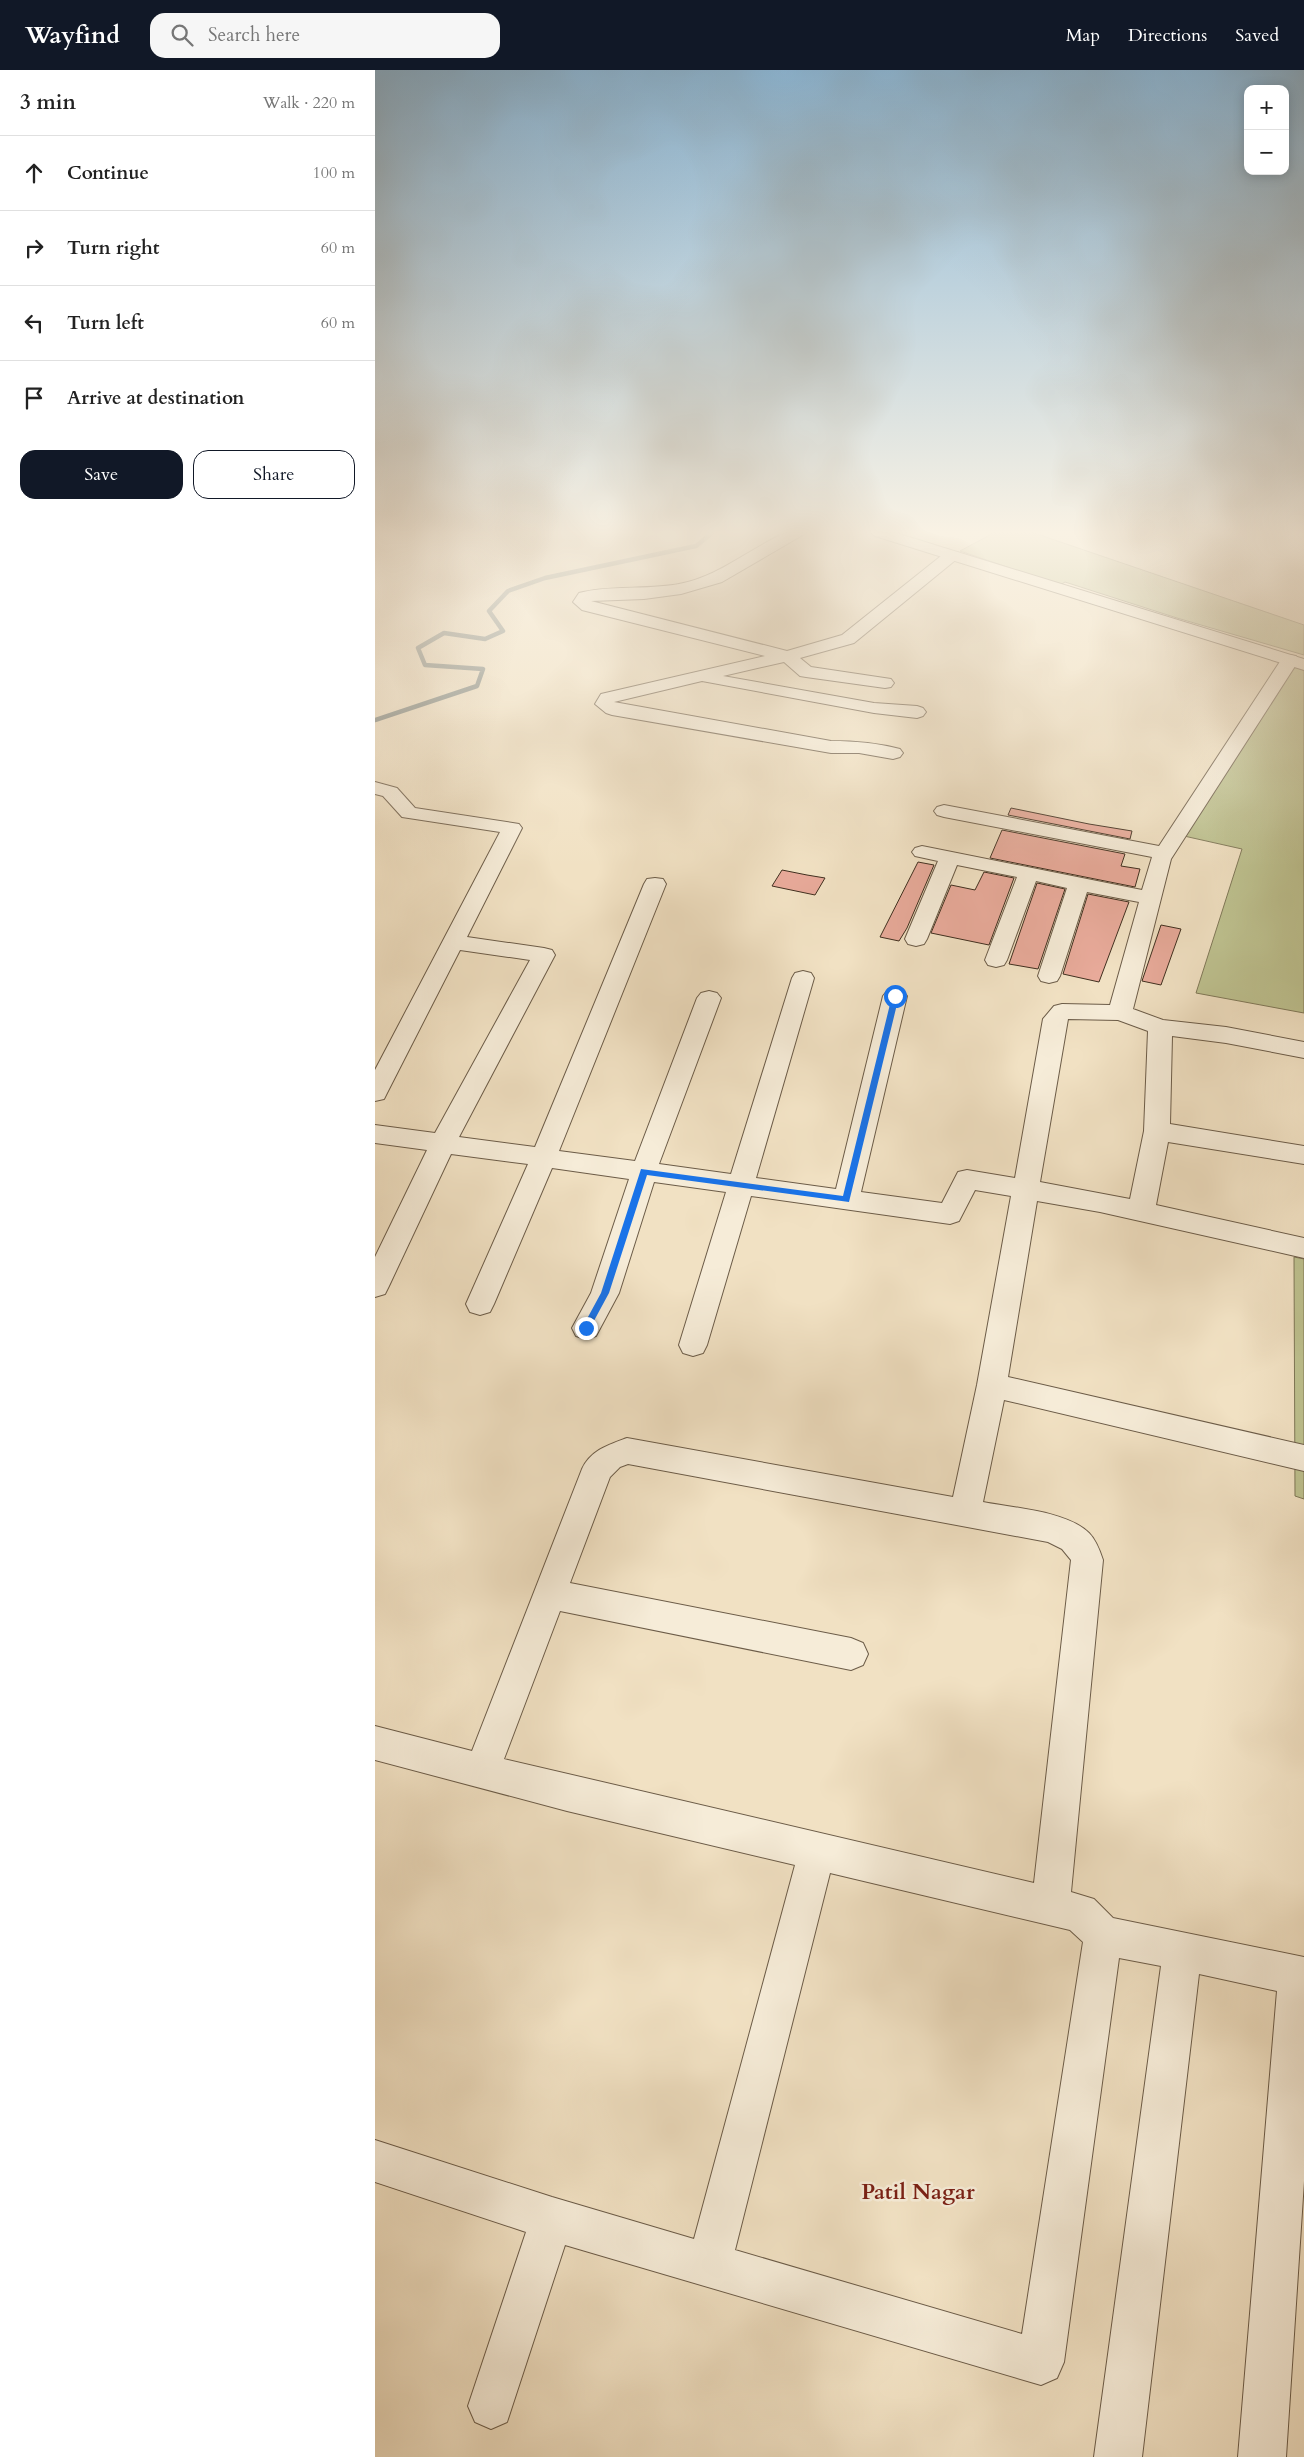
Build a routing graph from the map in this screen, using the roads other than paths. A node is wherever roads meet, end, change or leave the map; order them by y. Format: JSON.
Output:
{"nodes":[{"id":1,"x":741,"y":644,"type":"edge"},
{"id":2,"x":829,"y":644,"type":"edge"},
{"id":3,"x":1238,"y":644,"type":"edge"},
{"id":4,"x":787,"y":656,"type":"junction"},
{"id":5,"x":1297,"y":663,"type":"edge"},
{"id":6,"x":698,"y":677,"type":"junction"},
{"id":7,"x":885,"y":683,"type":"dead end"},
{"id":8,"x":917,"y":712,"type":"dead end"},
{"id":9,"x":893,"y":753,"type":"dead end"},
{"id":10,"x":375,"y":788,"type":"edge"},
{"id":11,"x":944,"y":811,"type":"dead end"},
{"id":12,"x":922,"y":852,"type":"dead end"},
{"id":13,"x":1165,"y":853,"type":"junction"},
{"id":14,"x":950,"y":858,"type":"junction"},
{"id":15,"x":1028,"y":875,"type":"junction"},
{"id":16,"x":655,"y":884,"type":"dead end"},
{"id":17,"x":1079,"y":884,"type":"junction"},
{"id":18,"x":1150,"y":898,"type":"junction"},
{"id":19,"x":916,"y":938,"type":"dead end"},
{"id":20,"x":453,"y":942,"type":"junction"},
{"id":21,"x":996,"y":960,"type":"dead end"},
{"id":22,"x":1049,"y":976,"type":"dead end"},
{"id":23,"x":803,"y":978,"type":"dead end"},
{"id":24,"x":895,"y":996,"type":"dead end"},
{"id":25,"x":709,"y":998,"type":"dead end"},
{"id":26,"x":1120,"y":1013,"type":"junction"},
{"id":27,"x":1160,"y":1026,"type":"junction"},
{"id":28,"x":1304,"y":1050,"type":"edge"},
{"id":29,"x":375,"y":1093,"type":"edge"},
{"id":30,"x":1157,"y":1131,"type":"junction"},
{"id":31,"x":375,"y":1134,"type":"edge"},
{"id":32,"x":443,"y":1143,"type":"junction"},
{"id":33,"x":1304,"y":1155,"type":"edge"},
{"id":34,"x":544,"y":1157,"type":"junction"},
{"id":35,"x":644,"y":1171,"type":"junction"},
{"id":36,"x":742,"y":1185,"type":"junction"},
{"id":37,"x":1025,"y":1189,"type":"junction"},
{"id":38,"x":846,"y":1200,"type":"junction"},
{"id":39,"x":1141,"y":1211,"type":"junction"},
{"id":40,"x":1304,"y":1248,"type":"edge"},
{"id":41,"x":375,"y":1286,"type":"edge"},
{"id":42,"x":480,"y":1304,"type":"dead end"},
{"id":43,"x":586,"y":1328,"type":"dead end"},
{"id":44,"x":693,"y":1345,"type":"dead end"},
{"id":45,"x":992,"y":1385,"type":"junction"},
{"id":46,"x":1304,"y":1458,"type":"edge"},
{"id":47,"x":965,"y":1512,"type":"junction"},
{"id":48,"x":549,"y":1594,"type":"junction"},
{"id":49,"x":851,"y":1654,"type":"dead end"},
{"id":50,"x":375,"y":1743,"type":"edge"},
{"id":51,"x":482,"y":1771,"type":"junction"},
{"id":52,"x":817,"y":1851,"type":"junction"},
{"id":53,"x":1051,"y":1906,"type":"junction"},
{"id":54,"x":1103,"y":1935,"type":"junction"},
{"id":55,"x":1182,"y":1952,"type":"junction"},
{"id":56,"x":1301,"y":1977,"type":"edge"},
{"id":57,"x":375,"y":2161,"type":"edge"},
{"id":58,"x":552,"y":2218,"type":"junction"},
{"id":59,"x":709,"y":2265,"type":"junction"},
{"id":60,"x":491,"y":2406,"type":"dead end"},
{"id":61,"x":1118,"y":2457,"type":"edge"},
{"id":62,"x":1262,"y":2457,"type":"edge"}],
"edges":[{"from":1,"to":4,"type":"street"},
{"from":2,"to":4,"type":"street"},
{"from":3,"to":5,"type":"street"},
{"from":4,"to":6,"type":"street"},
{"from":4,"to":7,"type":"street"},
{"from":5,"to":13,"type":"street"},
{"from":6,"to":8,"type":"street"},
{"from":6,"to":9,"type":"street"},
{"from":10,"to":20,"type":"street"},
{"from":11,"to":13,"type":"street"},
{"from":12,"to":14,"type":"street"},
{"from":13,"to":18,"type":"street"},
{"from":14,"to":15,"type":"street"},
{"from":14,"to":19,"type":"street"},
{"from":15,"to":17,"type":"street"},
{"from":15,"to":21,"type":"street"},
{"from":16,"to":34,"type":"street"},
{"from":17,"to":18,"type":"street"},
{"from":17,"to":22,"type":"street"},
{"from":18,"to":26,"type":"street"},
{"from":20,"to":29,"type":"street"},
{"from":20,"to":32,"type":"street"},
{"from":23,"to":36,"type":"street"},
{"from":24,"to":38,"type":"street"},
{"from":25,"to":35,"type":"street"},
{"from":26,"to":27,"type":"street"},
{"from":26,"to":37,"type":"street"},
{"from":27,"to":28,"type":"street"},
{"from":27,"to":30,"type":"street"},
{"from":30,"to":33,"type":"street"},
{"from":30,"to":39,"type":"street"},
{"from":31,"to":32,"type":"street"},
{"from":32,"to":34,"type":"street"},
{"from":32,"to":41,"type":"street"},
{"from":34,"to":35,"type":"street"},
{"from":34,"to":42,"type":"street"},
{"from":35,"to":36,"type":"street"},
{"from":35,"to":43,"type":"street"},
{"from":36,"to":38,"type":"street"},
{"from":36,"to":44,"type":"street"},
{"from":37,"to":38,"type":"street"},
{"from":37,"to":39,"type":"street"},
{"from":37,"to":45,"type":"street"},
{"from":39,"to":40,"type":"street"},
{"from":45,"to":46,"type":"street"},
{"from":45,"to":47,"type":"street"},
{"from":47,"to":48,"type":"street"},
{"from":47,"to":53,"type":"street"},
{"from":48,"to":49,"type":"street"},
{"from":48,"to":51,"type":"street"},
{"from":50,"to":51,"type":"street"},
{"from":51,"to":52,"type":"street"},
{"from":52,"to":53,"type":"street"},
{"from":52,"to":59,"type":"street"},
{"from":53,"to":54,"type":"street"},
{"from":54,"to":55,"type":"street"},
{"from":54,"to":59,"type":"street"},
{"from":55,"to":56,"type":"street"},
{"from":55,"to":61,"type":"street"},
{"from":56,"to":62,"type":"street"},
{"from":57,"to":58,"type":"street"},
{"from":58,"to":59,"type":"street"},
{"from":58,"to":60,"type":"street"}]}
